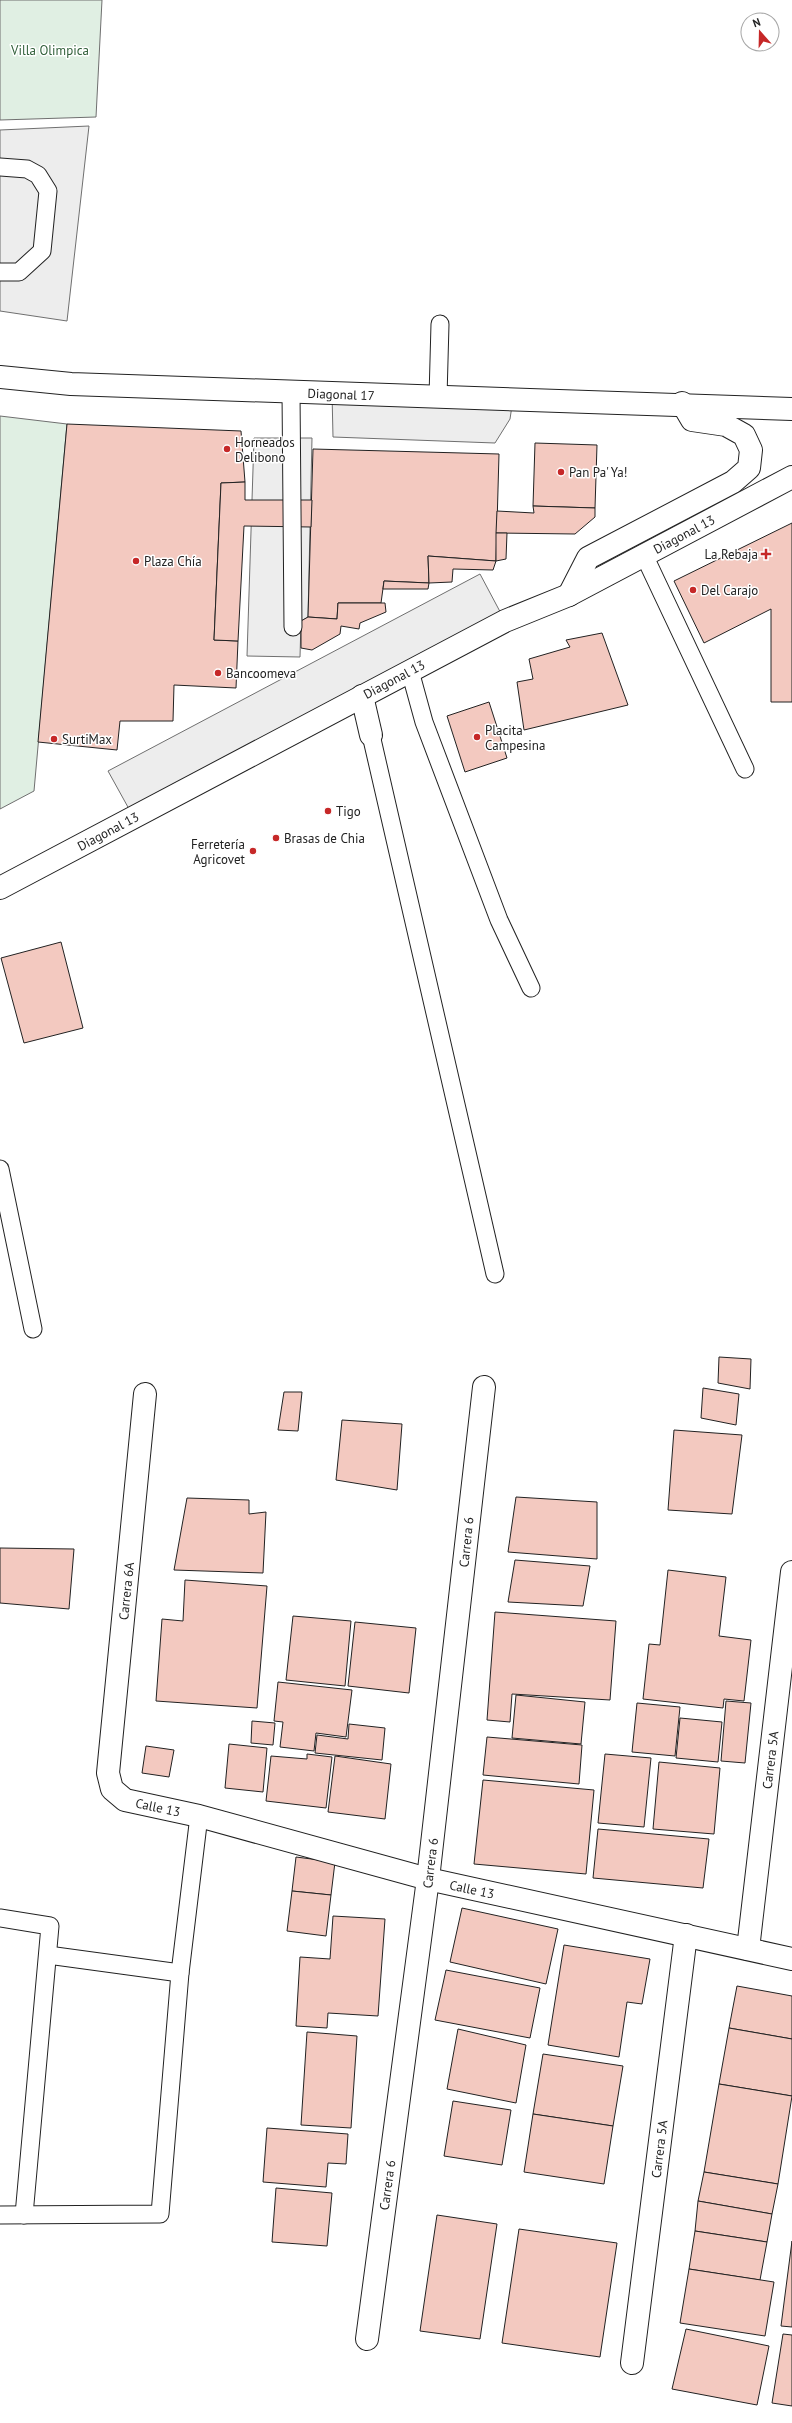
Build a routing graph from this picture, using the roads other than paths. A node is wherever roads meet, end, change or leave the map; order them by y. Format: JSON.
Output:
{"nodes":[{"id":1,"x":0,"y":167,"type":"edge"},
{"id":2,"x":0,"y":272,"type":"edge"},
{"id":3,"x":440,"y":324,"type":"dead end"},
{"id":4,"x":0,"y":377,"type":"edge"},
{"id":5,"x":291,"y":392,"type":"junction"},
{"id":6,"x":438,"y":397,"type":"junction"},
{"id":7,"x":682,"y":403,"type":"junction"},
{"id":8,"x":792,"y":408,"type":"edge"},
{"id":9,"x":792,"y":477,"type":"edge"},
{"id":10,"x":644,"y":555,"type":"junction"},
{"id":11,"x":570,"y":595,"type":"junction"},
{"id":12,"x":293,"y":627,"type":"dead end"},
{"id":13,"x":410,"y":671,"type":"junction"},
{"id":14,"x":362,"y":696,"type":"junction"},
{"id":15,"x":371,"y":734,"type":"joint"},
{"id":16,"x":745,"y":769,"type":"dead end"},
{"id":17,"x":0,"y":888,"type":"edge"},
{"id":18,"x":531,"y":988,"type":"dead end"},
{"id":19,"x":0,"y":1169,"type":"edge"},
{"id":20,"x":495,"y":1274,"type":"dead end"},
{"id":21,"x":33,"y":1329,"type":"dead end"},
{"id":22,"x":484,"y":1387,"type":"dead end"},
{"id":23,"x":145,"y":1394,"type":"dead end"},
{"id":24,"x":792,"y":1572,"type":"edge"},
{"id":25,"x":112,"y":1789,"type":"joint"},
{"id":26,"x":199,"y":1816,"type":"junction"},
{"id":27,"x":428,"y":1879,"type":"junction"},
{"id":28,"x":0,"y":1918,"type":"edge"},
{"id":29,"x":686,"y":1935,"type":"junction"},
{"id":30,"x":748,"y":1949,"type":"junction"},
{"id":31,"x":48,"y":1955,"type":"junction"},
{"id":32,"x":792,"y":1959,"type":"edge"},
{"id":33,"x":180,"y":1973,"type":"junction"},
{"id":34,"x":0,"y":2215,"type":"edge"},
{"id":35,"x":24,"y":2215,"type":"junction"},
{"id":36,"x":367,"y":2339,"type":"dead end"},
{"id":37,"x":632,"y":2363,"type":"dead end"}],
"edges":[{"from":1,"to":2,"type":"lane"},
{"from":3,"to":6,"type":"lane"},
{"from":4,"to":5,"type":"street","name":"Diagonal 17"},
{"from":5,"to":6,"type":"street","name":"Diagonal 17"},
{"from":5,"to":12,"type":"lane"},
{"from":6,"to":7,"type":"street","name":"Diagonal 17"},
{"from":7,"to":8,"type":"street"},
{"from":7,"to":11,"type":"street"},
{"from":9,"to":10,"type":"street","name":"Diagonal 13"},
{"from":10,"to":11,"type":"street","name":"Diagonal 13"},
{"from":10,"to":16,"type":"lane"},
{"from":11,"to":13,"type":"street","name":"Diagonal 13"},
{"from":13,"to":14,"type":"street","name":"Diagonal 13"},
{"from":13,"to":18,"type":"lane"},
{"from":14,"to":15,"type":"street"},
{"from":14,"to":17,"type":"street","name":"Diagonal 13"},
{"from":15,"to":20,"type":"lane"},
{"from":19,"to":21,"type":"lane"},
{"from":22,"to":27,"type":"street","name":"Carrera 6"},
{"from":23,"to":25,"type":"street","name":"Carrera 6A"},
{"from":24,"to":30,"type":"street","name":"Carrera 5A"},
{"from":25,"to":26,"type":"street","name":"Calle 13"},
{"from":26,"to":27,"type":"street","name":"Calle 13"},
{"from":26,"to":33,"type":"lane"},
{"from":27,"to":29,"type":"street","name":"Calle 13"},
{"from":27,"to":36,"type":"street","name":"Carrera 6"},
{"from":28,"to":31,"type":"lane"},
{"from":29,"to":30,"type":"street","name":"Calle 13"},
{"from":29,"to":37,"type":"street","name":"Carrera 5A"},
{"from":30,"to":32,"type":"street","name":"Calle 13"},
{"from":31,"to":33,"type":"lane"},
{"from":31,"to":35,"type":"lane"},
{"from":33,"to":35,"type":"lane"},
{"from":34,"to":35,"type":"lane"}]}
